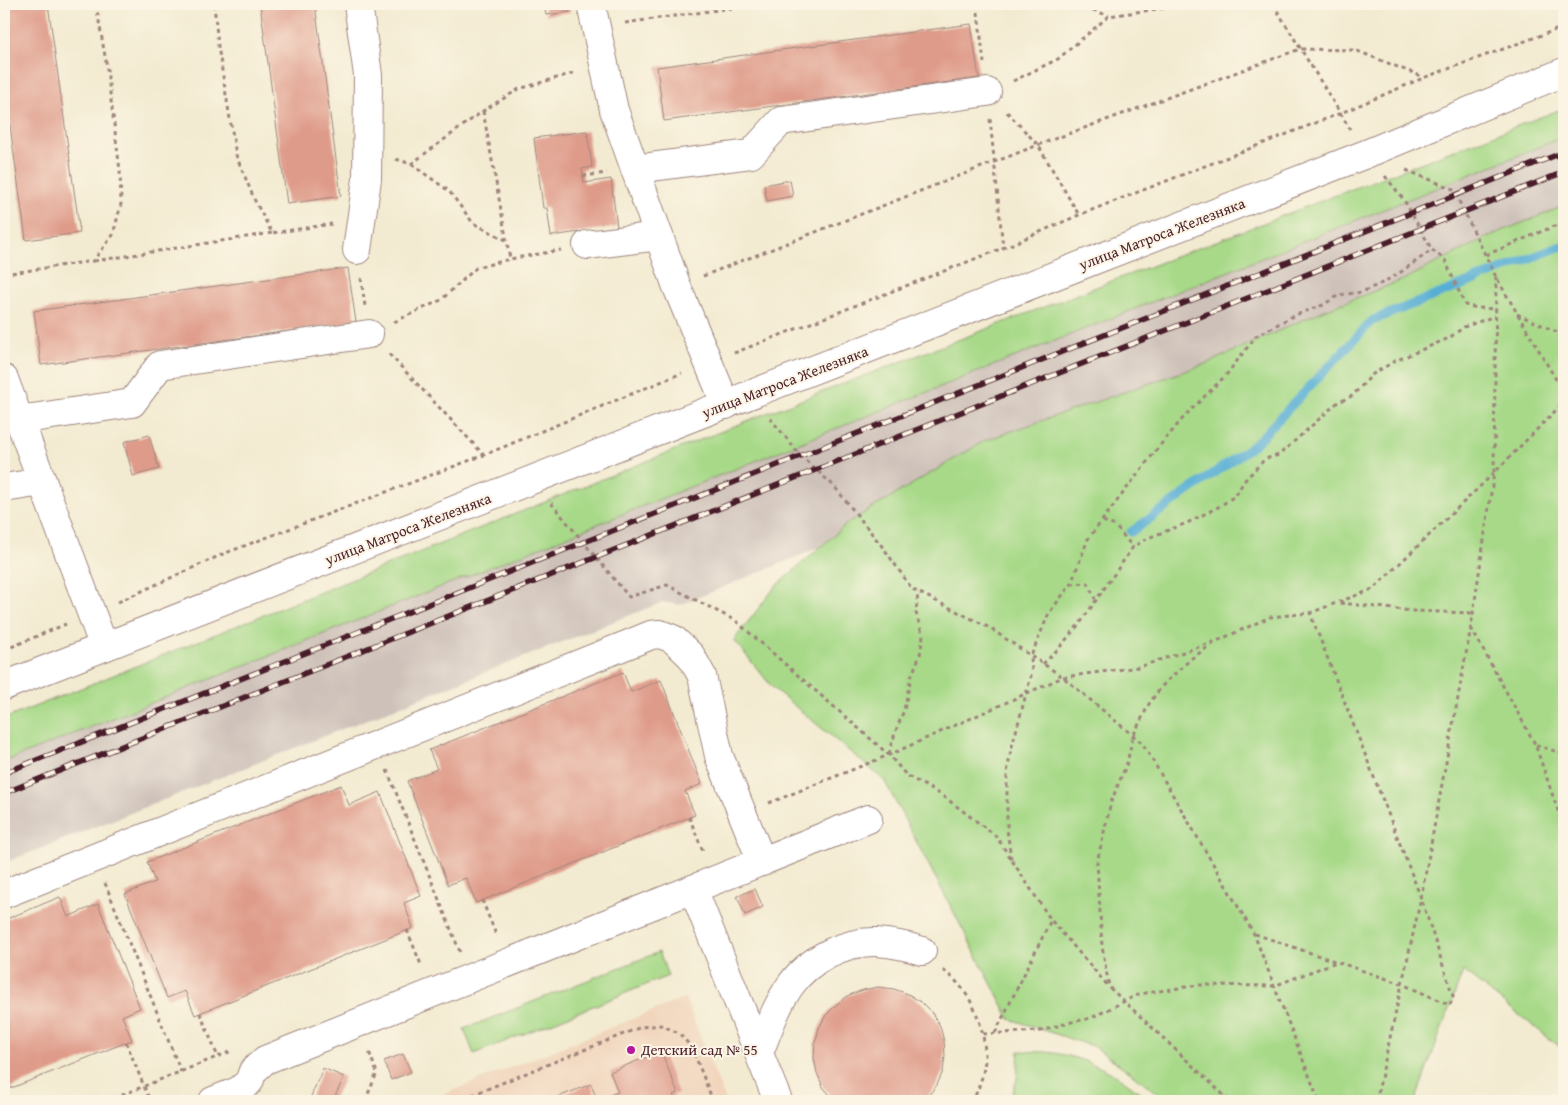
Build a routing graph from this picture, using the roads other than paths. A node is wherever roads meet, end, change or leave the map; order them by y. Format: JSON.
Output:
{"nodes":[{"id":1,"x":358,"y":4,"type":"edge"},
{"id":2,"x":593,"y":15,"type":"edge"},
{"id":3,"x":1564,"y":72,"type":"edge"},
{"id":4,"x":987,"y":92,"type":"road end"},
{"id":5,"x":635,"y":169,"type":"junction"},
{"id":6,"x":659,"y":236,"type":"junction"},
{"id":7,"x":587,"y":245,"type":"road end"},
{"id":8,"x":357,"y":250,"type":"road end"},
{"id":9,"x":369,"y":334,"type":"road end"},
{"id":10,"x":4,"y":379,"type":"edge"},
{"id":11,"x":726,"y":405,"type":"junction"},
{"id":12,"x":19,"y":420,"type":"junction"},
{"id":13,"x":42,"y":482,"type":"junction"},
{"id":14,"x":4,"y":488,"type":"edge"},
{"id":15,"x":104,"y":647,"type":"junction"},
{"id":16,"x":4,"y":686,"type":"edge"},
{"id":17,"x":868,"y":819,"type":"dead end"},
{"id":18,"x":762,"y":862,"type":"junction"},
{"id":19,"x":693,"y":889,"type":"junction"},
{"id":20,"x":4,"y":894,"type":"edge"},
{"id":21,"x":922,"y":951,"type":"road end"},
{"id":22,"x":759,"y":1052,"type":"junction"},
{"id":23,"x":240,"y":1096,"type":"edge"},
{"id":24,"x":213,"y":1101,"type":"edge"},
{"id":25,"x":778,"y":1101,"type":"edge"}],
"edges":[{"from":1,"to":8,"type":"street"},
{"from":2,"to":5,"type":"street"},
{"from":3,"to":11,"type":"street","name":"улица Матроса Железняка"},
{"from":4,"to":5,"type":"street"},
{"from":5,"to":6,"type":"street"},
{"from":6,"to":7,"type":"street"},
{"from":6,"to":11,"type":"street"},
{"from":9,"to":12,"type":"street"},
{"from":10,"to":12,"type":"street"},
{"from":11,"to":15,"type":"street","name":"улица Матроса Железняка"},
{"from":12,"to":13,"type":"street"},
{"from":13,"to":14,"type":"street"},
{"from":13,"to":15,"type":"street"},
{"from":15,"to":16,"type":"street","name":"улица Матроса Железняка"},
{"from":17,"to":18,"type":"street"},
{"from":18,"to":19,"type":"street"},
{"from":18,"to":20,"type":"street"},
{"from":19,"to":22,"type":"street"},
{"from":19,"to":23,"type":"street"},
{"from":21,"to":22,"type":"street"},
{"from":22,"to":25,"type":"street"},
{"from":23,"to":24,"type":"street"}]}
